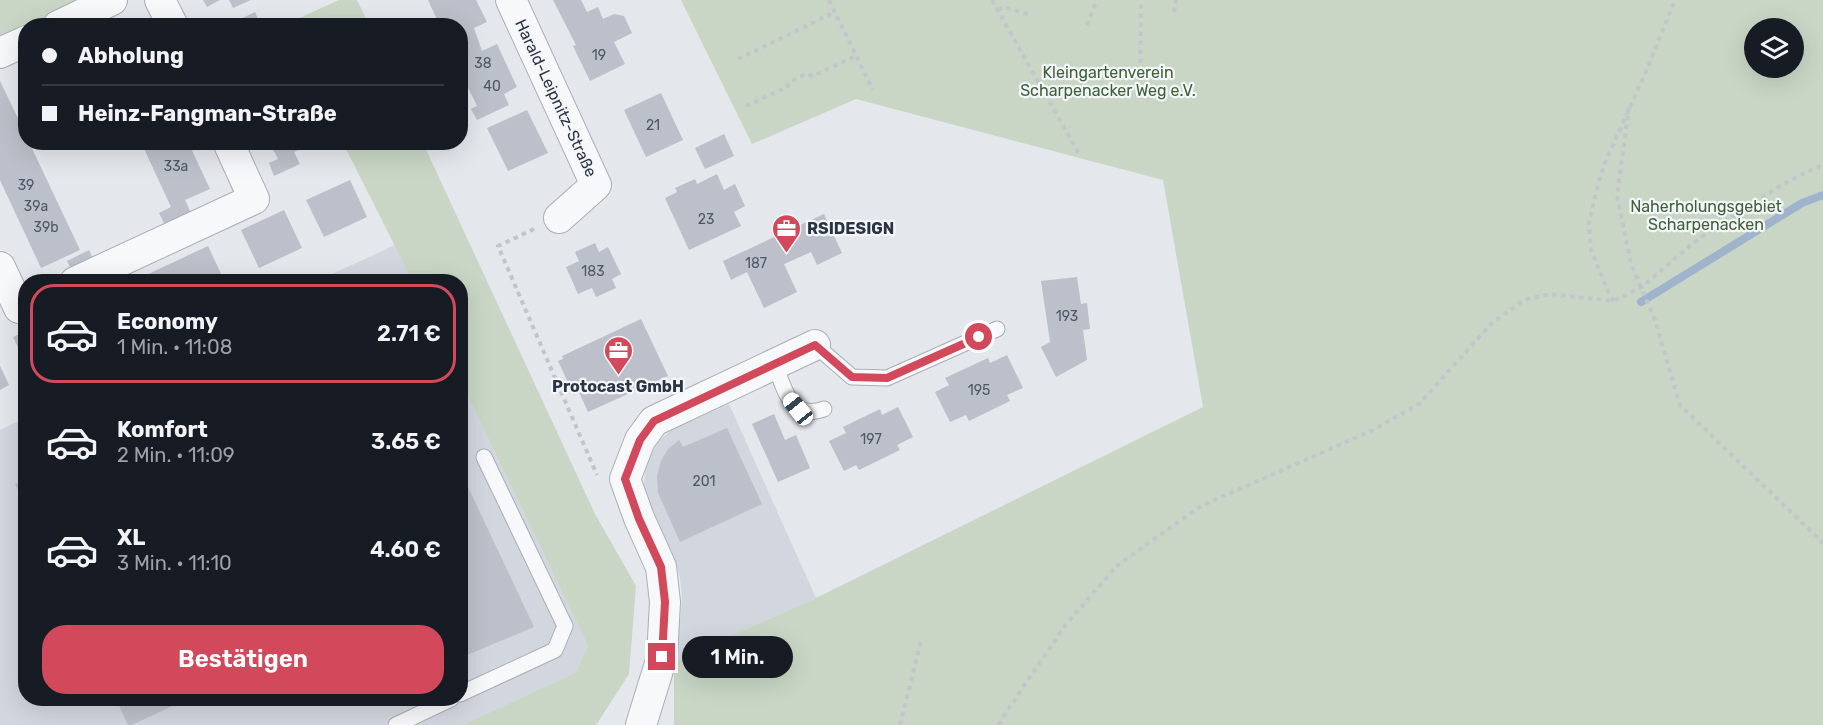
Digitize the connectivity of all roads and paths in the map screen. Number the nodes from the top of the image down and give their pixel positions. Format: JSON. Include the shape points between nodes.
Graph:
{"nodes":[{"id":1,"x":112,"y":0,"type":"edge"},
{"id":2,"x":160,"y":0,"type":"edge"},
{"id":3,"x":511,"y":0,"type":"edge"},
{"id":4,"x":829,"y":0,"type":"edge"},
{"id":5,"x":992,"y":0,"type":"edge"},
{"id":6,"x":1097,"y":0,"type":"edge"},
{"id":7,"x":1141,"y":0,"type":"edge"},
{"id":8,"x":1176,"y":0,"type":"edge"},
{"id":9,"x":1675,"y":0,"type":"edge"},
{"id":10,"x":998,"y":10,"type":"junction"},
{"id":11,"x":835,"y":12,"type":"junction"},
{"id":12,"x":1174,"y":12,"type":"dead end"},
{"id":13,"x":1030,"y":15,"type":"dead end"},
{"id":14,"x":75,"y":18,"type":"edge"},
{"id":15,"x":169,"y":18,"type":"edge"},
{"id":16,"x":1087,"y":24,"type":"dead end"},
{"id":17,"x":18,"y":45,"type":"edge"},
{"id":18,"x":0,"y":53,"type":"edge"},
{"id":19,"x":856,"y":56,"type":"junction"},
{"id":20,"x":738,"y":59,"type":"dead end"},
{"id":21,"x":873,"y":90,"type":"dead end"},
{"id":22,"x":1140,"y":99,"type":"dead end"},
{"id":23,"x":746,"y":106,"type":"dead end"},
{"id":24,"x":1629,"y":107,"type":"junction"},
{"id":25,"x":232,"y":150,"type":"edge"},
{"id":26,"x":1079,"y":154,"type":"dead end"},
{"id":27,"x":1823,"y":165,"type":"edge"},
{"id":28,"x":559,"y":218,"type":"joint"},
{"id":29,"x":0,"y":267,"type":"edge"},
{"id":30,"x":92,"y":274,"type":"edge"},
{"id":31,"x":1642,"y":287,"type":"junction"},
{"id":32,"x":1614,"y":301,"type":"junction"},
{"id":33,"x":18,"y":306,"type":"edge"},
{"id":34,"x":997,"y":329,"type":"dead end"},
{"id":35,"x":815,"y":345,"type":"joint"},
{"id":36,"x":775,"y":364,"type":"junction"},
{"id":37,"x":824,"y":409,"type":"dead end"},
{"id":38,"x":484,"y":457,"type":"dead end"},
{"id":39,"x":625,"y":479,"type":"junction"},
{"id":40,"x":1823,"y":543,"type":"edge"},
{"id":41,"x":921,"y":641,"type":"dead end"},
{"id":42,"x":784,"y":657,"type":"dead end"},
{"id":43,"x":657,"y":671,"type":"junction"},
{"id":44,"x":468,"y":690,"type":"edge"},
{"id":45,"x":436,"y":706,"type":"edge"},
{"id":46,"x":396,"y":725,"type":"edge"},
{"id":47,"x":641,"y":725,"type":"edge"},
{"id":48,"x":900,"y":725,"type":"edge"},
{"id":49,"x":999,"y":725,"type":"edge"}],
"edges":[{"from":1,"to":14,"type":"street"},
{"from":2,"to":15,"type":"street"},
{"from":3,"to":28,"type":"street","name":"Harald-Leipnitz-Straße","via":[[596,185]]},
{"from":4,"to":11,"type":"path"},
{"from":5,"to":10,"type":"path"},
{"from":6,"to":16,"type":"path"},
{"from":7,"to":22,"type":"path"},
{"from":8,"to":12,"type":"path"},
{"from":9,"to":24,"type":"path"},
{"from":10,"to":13,"type":"path","via":[[1003,7]]},
{"from":10,"to":26,"type":"path"},
{"from":11,"to":19,"type":"path"},
{"from":11,"to":20,"type":"path"},
{"from":17,"to":18,"type":"street"},
{"from":19,"to":21,"type":"path"},
{"from":19,"to":23,"type":"path","via":[[813,76],[806,74]]},
{"from":24,"to":31,"type":"path","via":[[1617,196],[1631,264]]},
{"from":24,"to":32,"type":"path","via":[[1601,176],[1588,223],[1590,250]]},
{"from":25,"to":30,"type":"street","via":[[254,199]]},
{"from":27,"to":31,"type":"path","via":[[1750,204],[1693,243]]},
{"from":28,"to":39,"type":"path","via":[[498,246],[598,477]]},
{"from":29,"to":33,"type":"street"},
{"from":31,"to":32,"type":"path"},
{"from":31,"to":40,"type":"path","via":[[1680,405]]},
{"from":32,"to":49,"type":"path","via":[[1550,294],[1524,300],[1492,323],[1419,404],[1373,430],[1201,506],[1118,565],[1066,624]]},
{"from":34,"to":35,"type":"lane","via":[[887,378],[852,377]]},
{"from":35,"to":36,"type":"street"},
{"from":36,"to":37,"type":"lane","via":[[786,394],[798,409],[812,413]]},
{"from":36,"to":39,"type":"street","via":[[654,421],[640,440]]},
{"from":38,"to":44,"type":"lane","via":[[565,626],[555,650]]},
{"from":39,"to":43,"type":"street","via":[[661,567],[665,602],[662,657]]},
{"from":41,"to":48,"type":"path"},
{"from":42,"to":43,"type":"path","via":[[712,657]]},
{"from":43,"to":47,"type":"street"},
{"from":45,"to":46,"type":"lane"}]}
